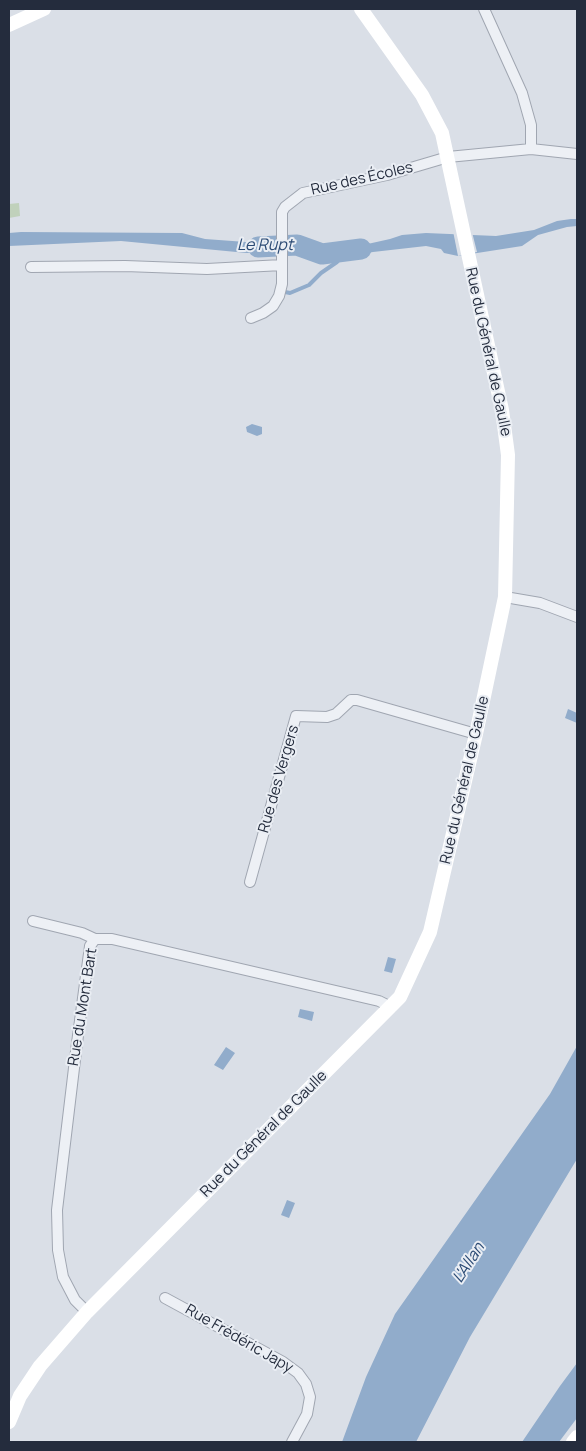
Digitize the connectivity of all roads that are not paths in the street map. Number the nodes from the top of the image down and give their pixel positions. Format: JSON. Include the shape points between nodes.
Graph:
{"nodes":[{"id":1,"x":44,"y":9,"type":"edge"},
{"id":2,"x":363,"y":9,"type":"edge"},
{"id":3,"x":484,"y":9,"type":"edge"},
{"id":4,"x":9,"y":24,"type":"edge"},
{"id":5,"x":531,"y":149,"type":"junction"},
{"id":6,"x":577,"y":154,"type":"edge"},
{"id":7,"x":448,"y":157,"type":"junction"},
{"id":8,"x":282,"y":260,"type":"junction"},
{"id":9,"x":31,"y":267,"type":"dead end"},
{"id":10,"x":251,"y":318,"type":"dead end"},
{"id":11,"x":505,"y":598,"type":"junction"},
{"id":12,"x":577,"y":617,"type":"edge"},
{"id":13,"x":476,"y":734,"type":"junction"},
{"id":14,"x":250,"y":882,"type":"dead end"},
{"id":15,"x":33,"y":921,"type":"dead end"},
{"id":16,"x":95,"y":939,"type":"junction"},
{"id":17,"x":391,"y":1007,"type":"junction"},
{"id":18,"x":165,"y":1298,"type":"dead end"},
{"id":19,"x":87,"y":1312,"type":"junction"},
{"id":20,"x":9,"y":1422,"type":"edge"},
{"id":21,"x":577,"y":1438,"type":"edge"},
{"id":22,"x":292,"y":1442,"type":"edge"},
{"id":23,"x":574,"y":1442,"type":"edge"}],
"edges":[{"from":1,"to":4,"type":"main road"},
{"from":2,"to":7,"type":"main road","name":"Rue du Général de Gaulle","via":[[422,95],[442,133]]},
{"from":3,"to":5,"type":"street","via":[[522,93],[531,125]]},
{"from":5,"to":6,"type":"street","name":"Rue des Écoles"},
{"from":5,"to":7,"type":"street","name":"Rue des Écoles"},
{"from":7,"to":8,"type":"street","name":"Rue des Écoles","via":[[387,175],[303,193],[282,212]]},
{"from":7,"to":11,"type":"main road","name":"Rue du Général de Gaulle","via":[[502,410],[508,455]]},
{"from":8,"to":9,"type":"street","via":[[207,268]]},
{"from":8,"to":10,"type":"street","name":"Rue des Écoles","via":[[279,296],[273,306]]},
{"from":11,"to":12,"type":"street","via":[[540,603]]},
{"from":11,"to":13,"type":"main road","name":"Rue du Général de Gaulle"},
{"from":13,"to":14,"type":"street","name":"Rue des Vergers","via":[[357,700],[351,700],[336,714],[327,717],[296,716]]},
{"from":13,"to":17,"type":"main road","name":"Rue du Général de Gaulle","via":[[430,932],[400,998]]},
{"from":15,"to":16,"type":"street"},
{"from":16,"to":17,"type":"street","name":"Rue du Mont Bart","via":[[121,941],[379,1001]]},
{"from":16,"to":19,"type":"street","name":"Rue du Mont Bart","via":[[90,946],[57,1210],[58,1250],[63,1277],[75,1300]]},
{"from":17,"to":19,"type":"main road","name":"Rue du Général de Gaulle"},
{"from":18,"to":22,"type":"street","name":"Rue Frédéric Japy","via":[[298,1373],[310,1398],[307,1414]]},
{"from":19,"to":20,"type":"main road","name":"Rue du Général de Gaulle","via":[[40,1366],[20,1396]]},
{"from":21,"to":23,"type":"main road"}]}
